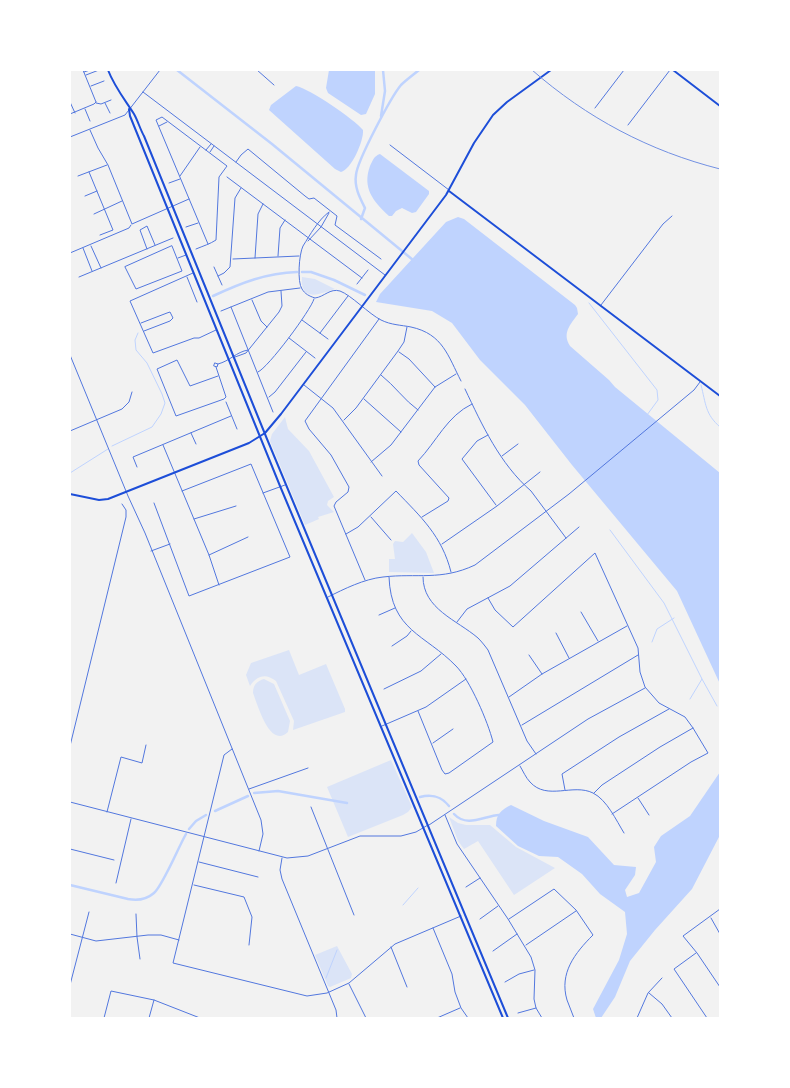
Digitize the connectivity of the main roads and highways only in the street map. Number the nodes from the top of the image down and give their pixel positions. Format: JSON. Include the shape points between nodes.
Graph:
{"nodes":[{"id":1,"x":108,"y":70,"type":"edge"},
{"id":2,"x":551,"y":70,"type":"edge"},
{"id":3,"x":671,"y":70,"type":"edge"},
{"id":4,"x":720,"y":106,"type":"edge"},
{"id":5,"x":129,"y":109,"type":"junction"},
{"id":6,"x":449,"y":191,"type":"junction"},
{"id":7,"x":720,"y":396,"type":"edge"},
{"id":8,"x":264,"y":433,"type":"junction"},
{"id":9,"x":261,"y":437,"type":"junction"},
{"id":10,"x":70,"y":494,"type":"edge"},
{"id":11,"x":503,"y":1018,"type":"edge"},
{"id":12,"x":508,"y":1018,"type":"edge"}],
"edges":[{"from":1,"to":5,"type":"main road"},
{"from":2,"to":6,"type":"main road","via":[[493,115]]},
{"from":3,"to":4,"type":"main road"},
{"from":5,"to":8,"type":"main road","via":[[144,136]]},
{"from":5,"to":9,"type":"main road"},
{"from":6,"to":7,"type":"main road"},
{"from":6,"to":8,"type":"main road"},
{"from":8,"to":9,"type":"main road"},
{"from":8,"to":12,"type":"main road"},
{"from":9,"to":10,"type":"main road","via":[[108,499]]},
{"from":9,"to":11,"type":"main road"}]}
